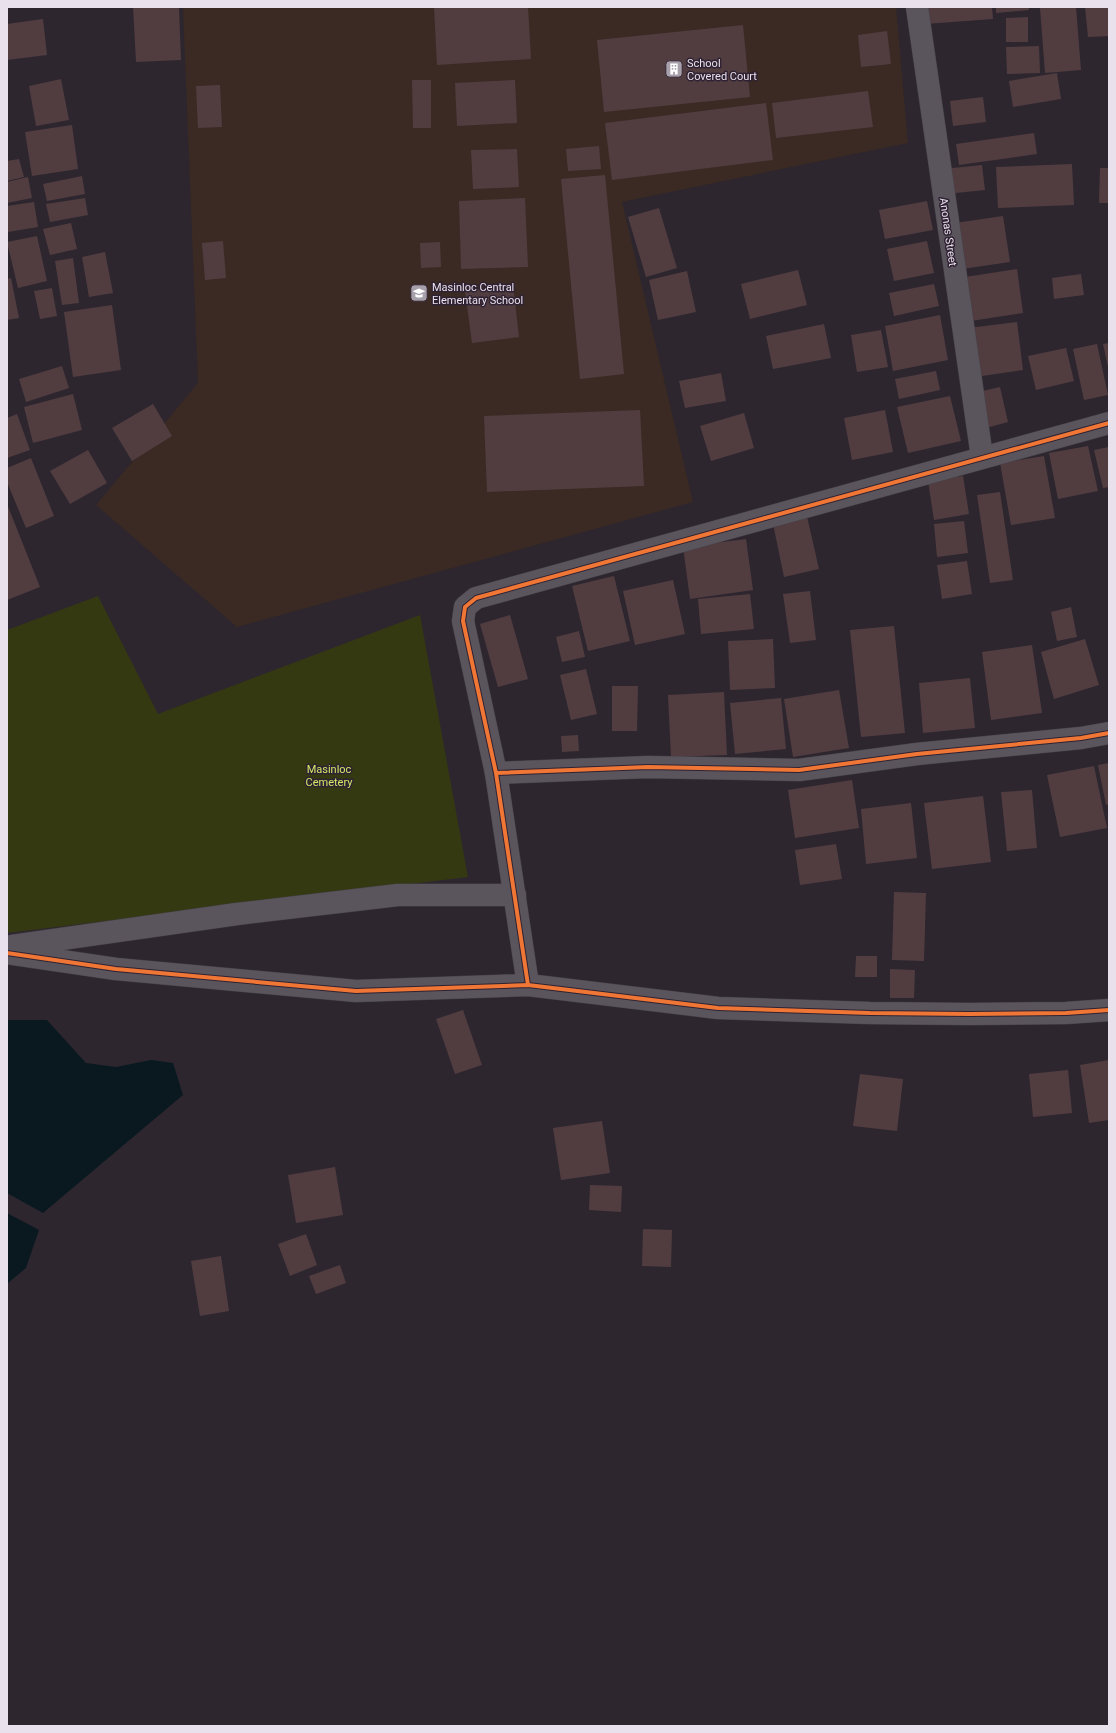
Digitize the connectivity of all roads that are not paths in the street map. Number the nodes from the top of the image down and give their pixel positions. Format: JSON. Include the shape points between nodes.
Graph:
{"nodes":[{"id":1,"x":917,"y":7,"type":"edge"},
{"id":2,"x":1109,"y":423,"type":"edge"},
{"id":3,"x":982,"y":457,"type":"junction"},
{"id":4,"x":1109,"y":733,"type":"edge"},
{"id":5,"x":496,"y":773,"type":"junction"},
{"id":6,"x":514,"y":895,"type":"junction"},
{"id":7,"x":7,"y":947,"type":"edge"},
{"id":8,"x":7,"y":953,"type":"edge"},
{"id":9,"x":528,"y":985,"type":"junction"},
{"id":10,"x":1109,"y":1010,"type":"edge"}],
"edges":[{"from":1,"to":3,"type":"street","name":"Anonas Street"},
{"from":2,"to":3,"type":"street"},
{"from":3,"to":5,"type":"street","via":[[476,598],[465,607],[463,621]]},
{"from":4,"to":5,"type":"street","via":[[799,770],[648,767]]},
{"from":5,"to":6,"type":"street"},
{"from":6,"to":7,"type":"street","via":[[398,896],[237,914]]},
{"from":6,"to":9,"type":"street"},
{"from":8,"to":9,"type":"street","via":[[116,969],[356,991]]},
{"from":9,"to":10,"type":"street","via":[[718,1008],[970,1014]]}]}
